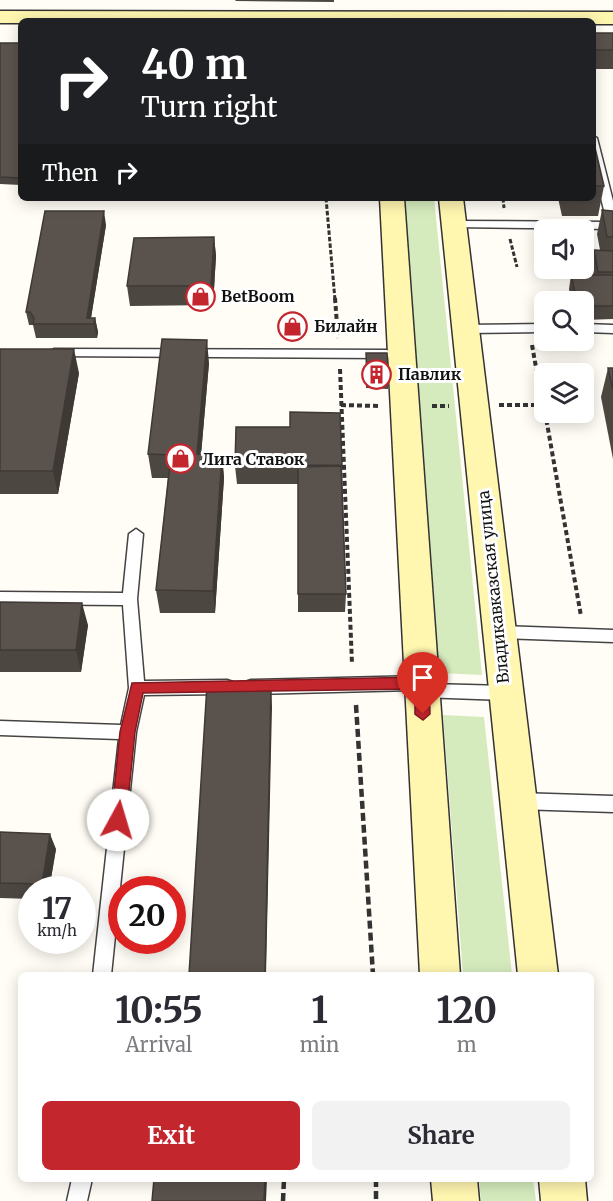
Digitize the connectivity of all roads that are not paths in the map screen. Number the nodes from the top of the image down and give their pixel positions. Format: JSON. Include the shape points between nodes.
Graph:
{"nodes":[{"id":1,"x":363,"y":13,"type":"edge"},
{"id":2,"x":448,"y":13,"type":"edge"},
{"id":3,"x":0,"y":17,"type":"edge"},
{"id":4,"x":613,"y":18,"type":"edge"},
{"id":5,"x":596,"y":155,"type":"edge"},
{"id":6,"x":392,"y":201,"type":"edge"},
{"id":7,"x":452,"y":211,"type":"edge"},
{"id":8,"x":613,"y":225,"type":"edge"},
{"id":9,"x":534,"y":328,"type":"edge"},
{"id":10,"x":594,"y":328,"type":"edge"},
{"id":11,"x":465,"y":329,"type":"junction"},
{"id":12,"x":613,"y":329,"type":"edge"},
{"id":13,"x":46,"y":353,"type":"edge"},
{"id":14,"x":402,"y":354,"type":"junction"},
{"id":15,"x":136,"y":534,"type":"dead end"},
{"id":16,"x":0,"y":598,"type":"edge"},
{"id":17,"x":130,"y":599,"type":"junction"},
{"id":18,"x":499,"y":632,"type":"junction"},
{"id":19,"x":613,"y":636,"type":"edge"},
{"id":20,"x":421,"y":687,"type":"junction"},
{"id":21,"x":137,"y":688,"type":"junction"},
{"id":22,"x":505,"y":693,"type":"junction"},
{"id":23,"x":0,"y":728,"type":"edge"},
{"id":24,"x":128,"y":732,"type":"junction"},
{"id":25,"x":518,"y":801,"type":"junction"},
{"id":26,"x":613,"y":804,"type":"edge"},
{"id":27,"x":102,"y":972,"type":"edge"},
{"id":28,"x":440,"y":972,"type":"edge"},
{"id":29,"x":538,"y":972,"type":"edge"},
{"id":30,"x":81,"y":1182,"type":"edge"},
{"id":31,"x":454,"y":1182,"type":"edge"},
{"id":32,"x":562,"y":1182,"type":"edge"},
{"id":33,"x":77,"y":1201,"type":"edge"},
{"id":34,"x":456,"y":1201,"type":"edge"},
{"id":35,"x":564,"y":1201,"type":"edge"}],
"edges":[{"from":1,"to":2,"type":"main road"},
{"from":1,"to":3,"type":"main road"},
{"from":2,"to":4,"type":"main road"},
{"from":5,"to":8,"type":"lane"},
{"from":6,"to":14,"type":"main road"},
{"from":7,"to":8,"type":"lane","via":[[506,224]]},
{"from":7,"to":11,"type":"main road","name":"Владикавказская улица"},
{"from":9,"to":11,"type":"lane"},
{"from":10,"to":12,"type":"lane"},
{"from":11,"to":18,"type":"main road","name":"Владикавказская улица"},
{"from":13,"to":14,"type":"lane"},
{"from":14,"to":20,"type":"main road"},
{"from":15,"to":17,"type":"lane"},
{"from":16,"to":17,"type":"lane"},
{"from":17,"to":21,"type":"lane"},
{"from":18,"to":19,"type":"lane"},
{"from":18,"to":22,"type":"main road","name":"Владикавказская улица"},
{"from":20,"to":21,"type":"lane"},
{"from":20,"to":22,"type":"lane"},
{"from":20,"to":28,"type":"main road"},
{"from":21,"to":24,"type":"lane"},
{"from":22,"to":25,"type":"main road","name":"Владикавказская улица"},
{"from":23,"to":24,"type":"lane"},
{"from":24,"to":27,"type":"lane"},
{"from":25,"to":26,"type":"lane"},
{"from":25,"to":29,"type":"main road","name":"Владикавказская улица"},
{"from":30,"to":33,"type":"lane"},
{"from":31,"to":34,"type":"main road"},
{"from":32,"to":35,"type":"main road"}]}
